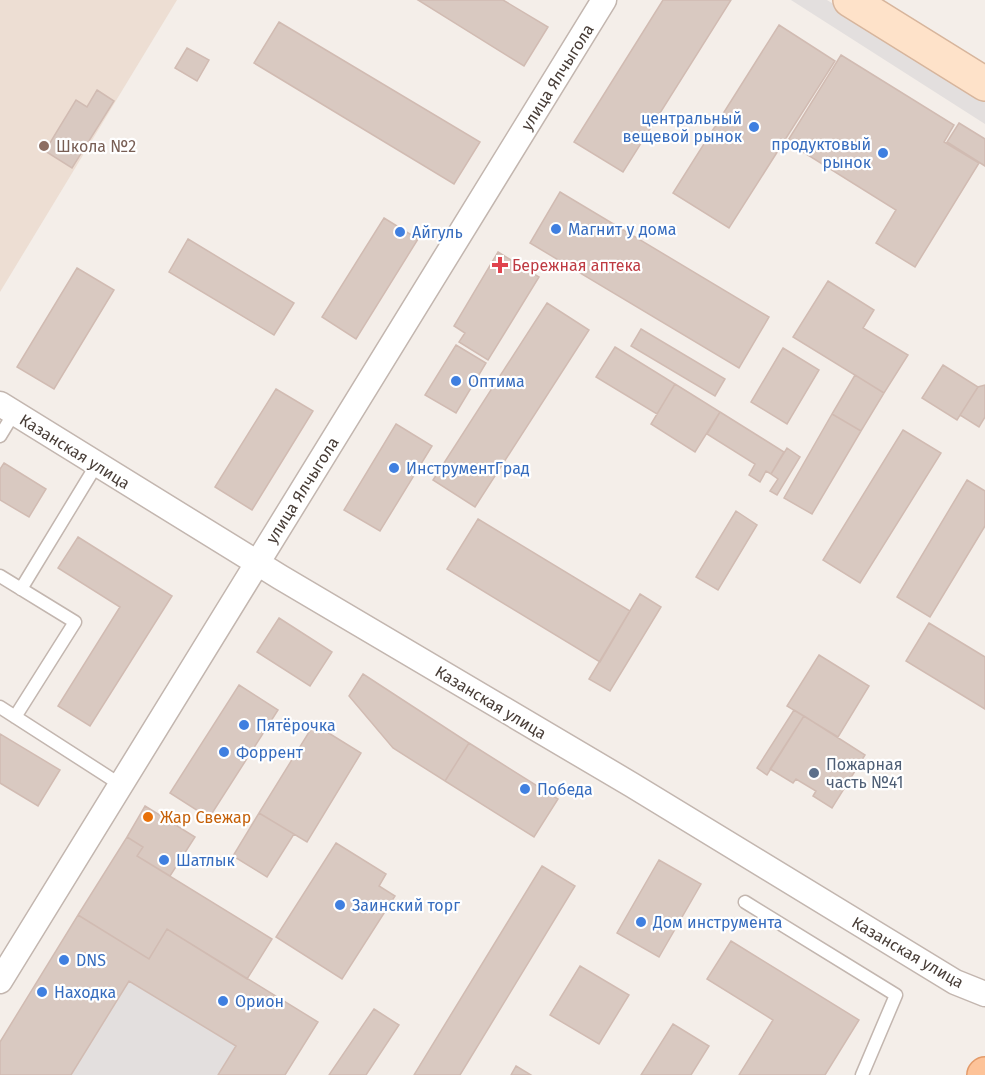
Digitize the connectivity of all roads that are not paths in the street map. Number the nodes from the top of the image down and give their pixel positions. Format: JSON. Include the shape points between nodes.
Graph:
{"nodes":[{"id":1,"x":604,"y":0,"type":"edge"},
{"id":2,"x":850,"y":0,"type":"edge"},
{"id":3,"x":985,"y":84,"type":"edge"},
{"id":4,"x":7,"y":409,"type":"edge"},
{"id":5,"x":0,"y":436,"type":"edge"},
{"id":6,"x":97,"y":464,"type":"junction"},
{"id":7,"x":257,"y":563,"type":"junction"},
{"id":8,"x":0,"y":576,"type":"edge"},
{"id":9,"x":21,"y":589,"type":"junction"},
{"id":10,"x":0,"y":707,"type":"edge"},
{"id":11,"x":15,"y":717,"type":"junction"},
{"id":12,"x":121,"y":784,"type":"junction"},
{"id":13,"x":745,"y":902,"type":"dead end"},
{"id":14,"x":0,"y":981,"type":"edge"},
{"id":15,"x":985,"y":994,"type":"edge"},
{"id":16,"x":862,"y":1075,"type":"edge"}],
"edges":[{"from":1,"to":7,"type":"street","name":"улица Ялчыгола"},
{"from":2,"to":3,"type":"main road"},
{"from":4,"to":5,"type":"lane"},
{"from":4,"to":6,"type":"street","name":"Казанская улица"},
{"from":6,"to":7,"type":"street","name":"Казанская улица"},
{"from":6,"to":9,"type":"lane"},
{"from":7,"to":12,"type":"street","name":"улица Ялчыгола"},
{"from":7,"to":15,"type":"street","name":"Казанская улица","via":[[955,982]]},
{"from":8,"to":9,"type":"lane"},
{"from":9,"to":11,"type":"lane","via":[[75,622]]},
{"from":10,"to":11,"type":"lane"},
{"from":11,"to":12,"type":"lane"},
{"from":12,"to":14,"type":"street","name":"улица Ялчыгола"},
{"from":13,"to":16,"type":"lane","via":[[896,995]]}]}
